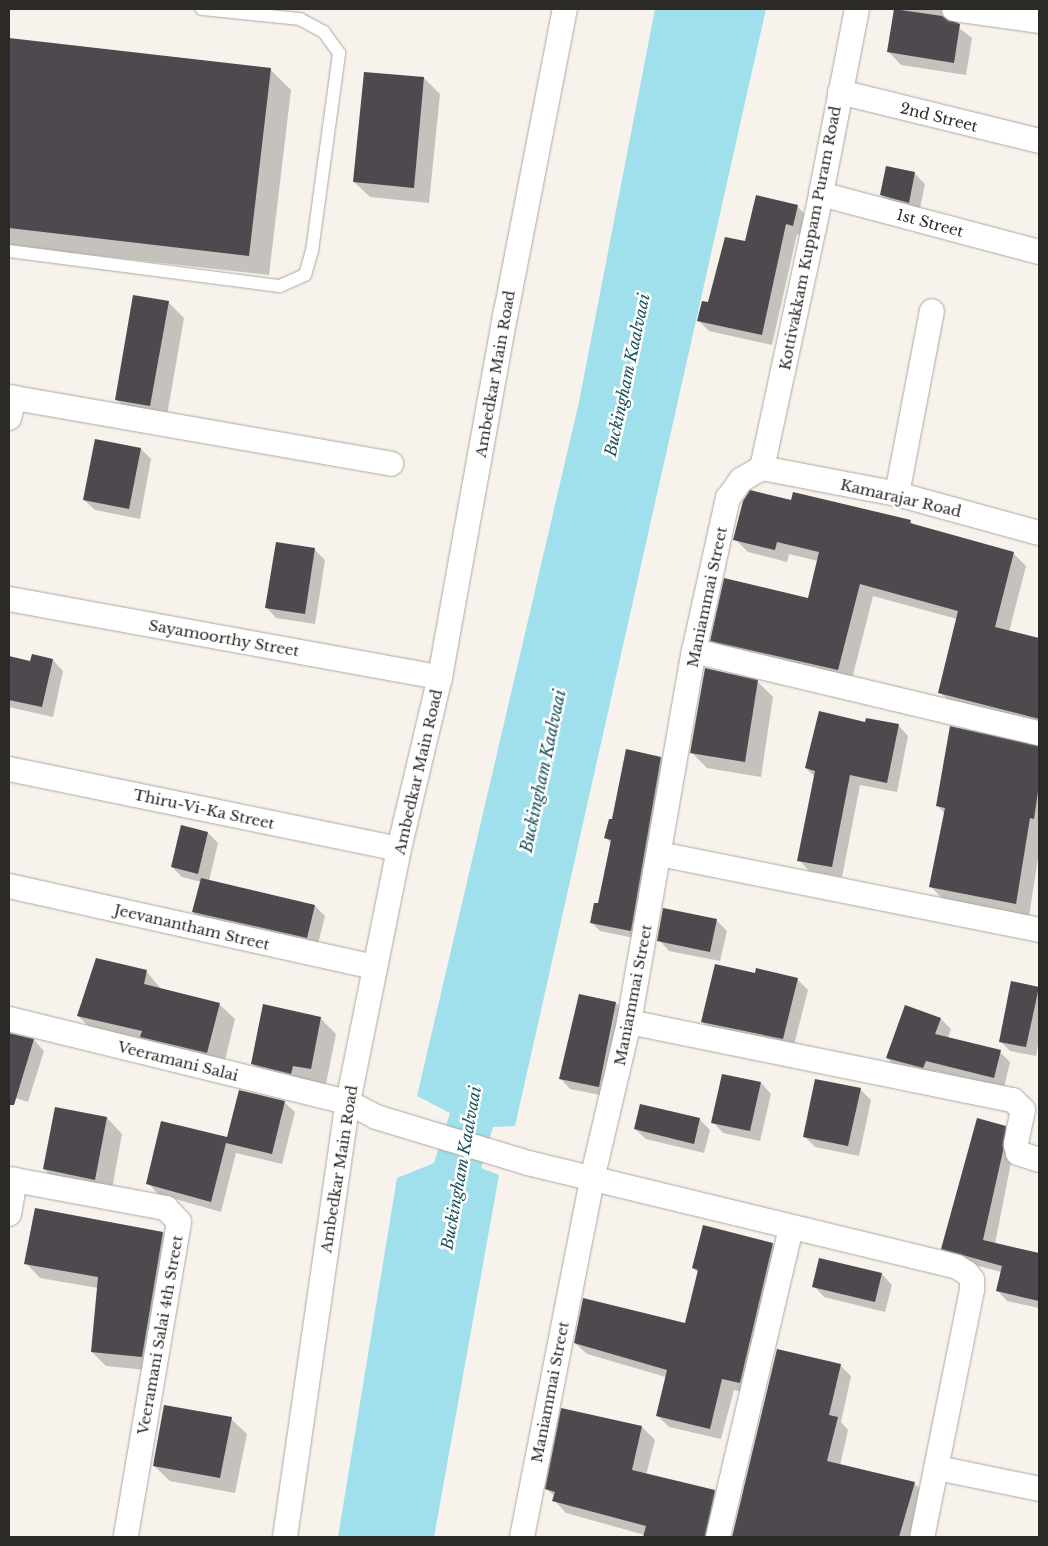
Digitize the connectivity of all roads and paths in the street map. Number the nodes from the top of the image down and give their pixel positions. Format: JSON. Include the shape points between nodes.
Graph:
{"nodes":[{"id":1,"x":202,"y":9,"type":"edge"},
{"id":2,"x":565,"y":9,"type":"edge"},
{"id":3,"x":857,"y":9,"type":"edge"},
{"id":4,"x":954,"y":9,"type":"edge"},
{"id":5,"x":1039,"y":21,"type":"edge"},
{"id":6,"x":840,"y":92,"type":"junction"},
{"id":7,"x":1039,"y":141,"type":"edge"},
{"id":8,"x":822,"y":194,"type":"junction"},
{"id":9,"x":9,"y":251,"type":"edge"},
{"id":10,"x":1039,"y":252,"type":"edge"},
{"id":11,"x":932,"y":311,"type":"dead end"},
{"id":12,"x":10,"y":404,"type":"edge"},
{"id":13,"x":391,"y":464,"type":"dead end"},
{"id":14,"x":762,"y":468,"type":"junction"},
{"id":15,"x":897,"y":494,"type":"junction"},
{"id":16,"x":1039,"y":533,"type":"edge"},
{"id":17,"x":9,"y":599,"type":"edge"},
{"id":18,"x":694,"y":652,"type":"junction"},
{"id":19,"x":440,"y":677,"type":"junction"},
{"id":20,"x":1039,"y":733,"type":"edge"},
{"id":21,"x":9,"y":769,"type":"edge"},
{"id":22,"x":399,"y":849,"type":"junction"},
{"id":23,"x":660,"y":854,"type":"junction"},
{"id":24,"x":9,"y":886,"type":"edge"},
{"id":25,"x":1039,"y":930,"type":"edge"},
{"id":26,"x":375,"y":967,"type":"junction"},
{"id":27,"x":9,"y":1020,"type":"edge"},
{"id":28,"x":629,"y":1022,"type":"junction"},
{"id":29,"x":348,"y":1102,"type":"junction"},
{"id":30,"x":1039,"y":1160,"type":"edge"},
{"id":31,"x":12,"y":1179,"type":"edge"},
{"id":32,"x":592,"y":1179,"type":"junction"},
{"id":33,"x":9,"y":1214,"type":"edge"},
{"id":34,"x":791,"y":1228,"type":"junction"},
{"id":35,"x":937,"y":1468,"type":"junction"},
{"id":36,"x":1039,"y":1489,"type":"edge"},
{"id":37,"x":126,"y":1537,"type":"edge"},
{"id":38,"x":285,"y":1537,"type":"edge"},
{"id":39,"x":522,"y":1537,"type":"edge"},
{"id":40,"x":718,"y":1537,"type":"edge"},
{"id":41,"x":922,"y":1537,"type":"edge"}],
"edges":[{"from":1,"to":9,"type":"lane","via":[[300,19],[324,32],[339,53],[312,251],[305,275],[280,286]]},
{"from":2,"to":19,"type":"street","name":"Ambedkar Main Road"},
{"from":3,"to":6,"type":"street","name":"Kottivakkam Kuppam Puram Road"},
{"from":4,"to":5,"type":"street"},
{"from":6,"to":7,"type":"street","name":"2nd Street"},
{"from":6,"to":8,"type":"street","name":"Kottivakkam Kuppam Puram Road"},
{"from":8,"to":10,"type":"street","name":"1st Street"},
{"from":8,"to":14,"type":"street","name":"Kottivakkam Kuppam Puram Road"},
{"from":11,"to":15,"type":"street"},
{"from":12,"to":13,"type":"street"},
{"from":14,"to":15,"type":"street","name":"Kamarajar Road"},
{"from":14,"to":18,"type":"street","name":"Maniammai Street","via":[[741,480],[728,498]]},
{"from":15,"to":16,"type":"street","name":"Kamarajar Road"},
{"from":17,"to":19,"type":"street","name":"Sayamoorthy Street"},
{"from":18,"to":20,"type":"street"},
{"from":18,"to":23,"type":"street","name":"Maniammai Street"},
{"from":19,"to":22,"type":"street","name":"Ambedkar Main Road"},
{"from":21,"to":22,"type":"street","name":"Thiru-Vi-Ka Street"},
{"from":22,"to":26,"type":"street","name":"Ambedkar Main Road"},
{"from":23,"to":25,"type":"street"},
{"from":23,"to":28,"type":"street","name":"Maniammai Street"},
{"from":24,"to":26,"type":"street","name":"Jeevanantham Street"},
{"from":26,"to":29,"type":"street","name":"Ambedkar Main Road"},
{"from":27,"to":29,"type":"street","name":"Veeramani Salai"},
{"from":28,"to":30,"type":"street","via":[[1013,1100],[1023,1110],[1016,1144],[1018,1153]]},
{"from":28,"to":32,"type":"street","name":"Maniammai Street"},
{"from":29,"to":32,"type":"street","name":"Veeramani Salai","via":[[376,1117],[520,1161]]},
{"from":29,"to":38,"type":"street","name":"Ambedkar Main Road"},
{"from":31,"to":33,"type":"street"},
{"from":31,"to":37,"type":"street","name":"Veeramani Salai 4th Street","via":[[166,1208],[179,1222]]},
{"from":32,"to":34,"type":"street","name":"Veeramani Salai"},
{"from":32,"to":39,"type":"street","name":"Maniammai Street"},
{"from":34,"to":35,"type":"street","name":"Veeramani Salai","via":[[957,1267],[972,1280]]},
{"from":34,"to":40,"type":"street"},
{"from":35,"to":36,"type":"street"},
{"from":35,"to":41,"type":"street"}]}
